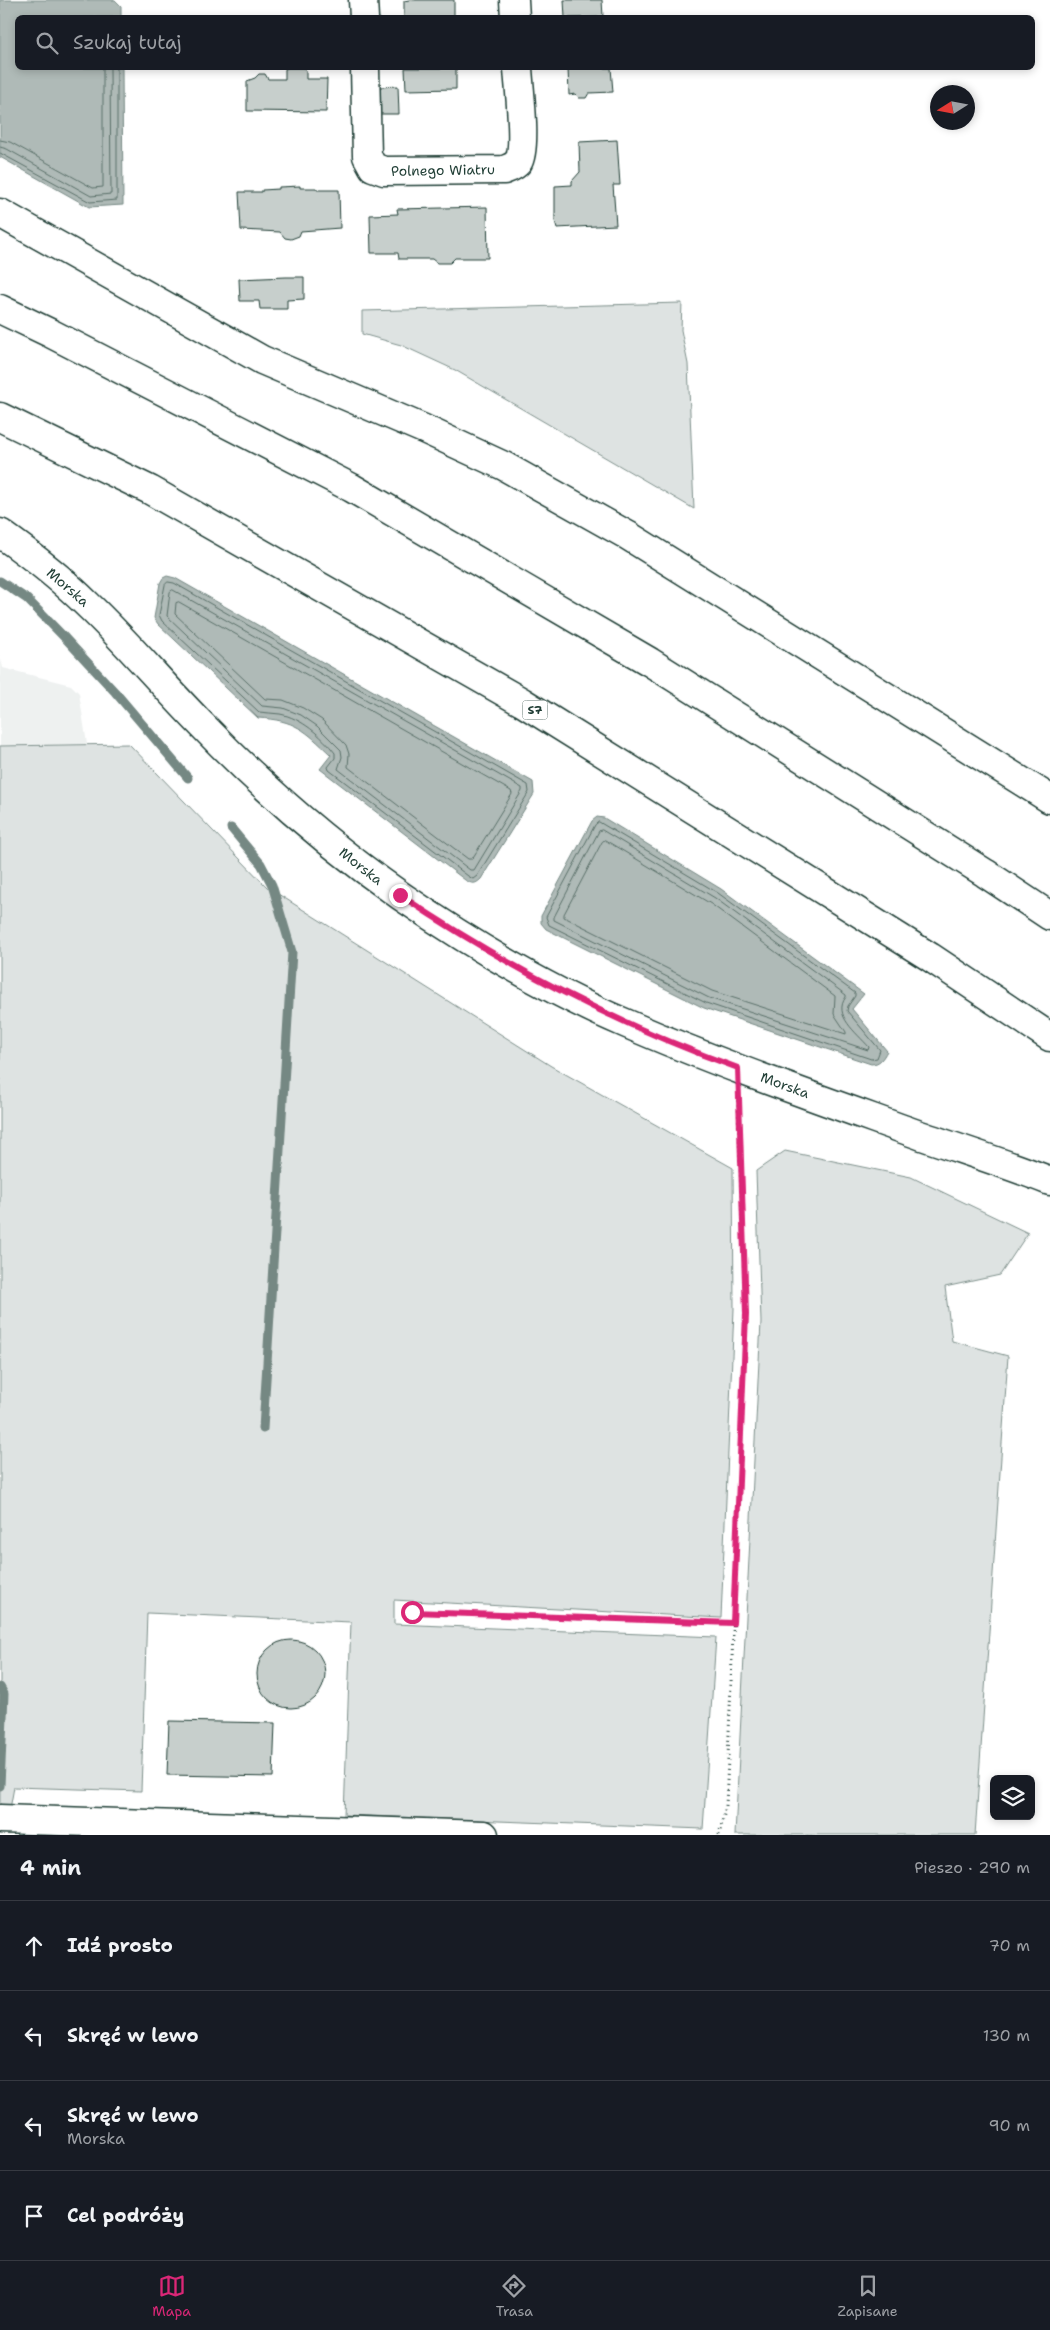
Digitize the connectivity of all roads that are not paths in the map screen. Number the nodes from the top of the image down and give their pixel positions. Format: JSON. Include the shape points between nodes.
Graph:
{"nodes":[{"id":1,"x":363,"y":0,"type":"edge"},
{"id":2,"x":514,"y":0,"type":"edge"},
{"id":3,"x":364,"y":15,"type":"edge"},
{"id":4,"x":515,"y":15,"type":"edge"},
{"id":5,"x":365,"y":70,"type":"edge"},
{"id":6,"x":518,"y":70,"type":"edge"},
{"id":7,"x":0,"y":213,"type":"edge"},
{"id":8,"x":0,"y":310,"type":"edge"},
{"id":9,"x":0,"y":417,"type":"edge"},
{"id":10,"x":0,"y":533,"type":"edge"},
{"id":11,"x":1050,"y":799,"type":"edge"},
{"id":12,"x":1050,"y":916,"type":"edge"},
{"id":13,"x":1050,"y":1037,"type":"edge"},
{"id":14,"x":1050,"y":1181,"type":"edge"},
{"id":15,"x":0,"y":1820,"type":"edge"},
{"id":16,"x":484,"y":1835,"type":"edge"}],
"edges":[{"from":1,"to":3,"type":"main road"},
{"from":2,"to":4,"type":"main road"},
{"from":5,"to":6,"type":"main road","name":"Polnego Wiatru","via":[[367,156],[373,167],[384,171],[504,170],[513,167],[522,143]]},
{"from":7,"to":11,"type":"main road","via":[[262,360],[424,429],[558,495]]},
{"from":8,"to":12,"type":"main road","via":[[352,488],[650,662]]},
{"from":9,"to":13,"type":"main road","number":"S7","via":[[150,490],[522,702],[922,952]]},
{"from":10,"to":14,"type":"main road","name":"Morska","via":[[89,605],[206,729],[290,809],[400,895],[445,925],[538,980],[622,1022],[738,1068]]},
{"from":15,"to":16,"type":"main road"}]}
